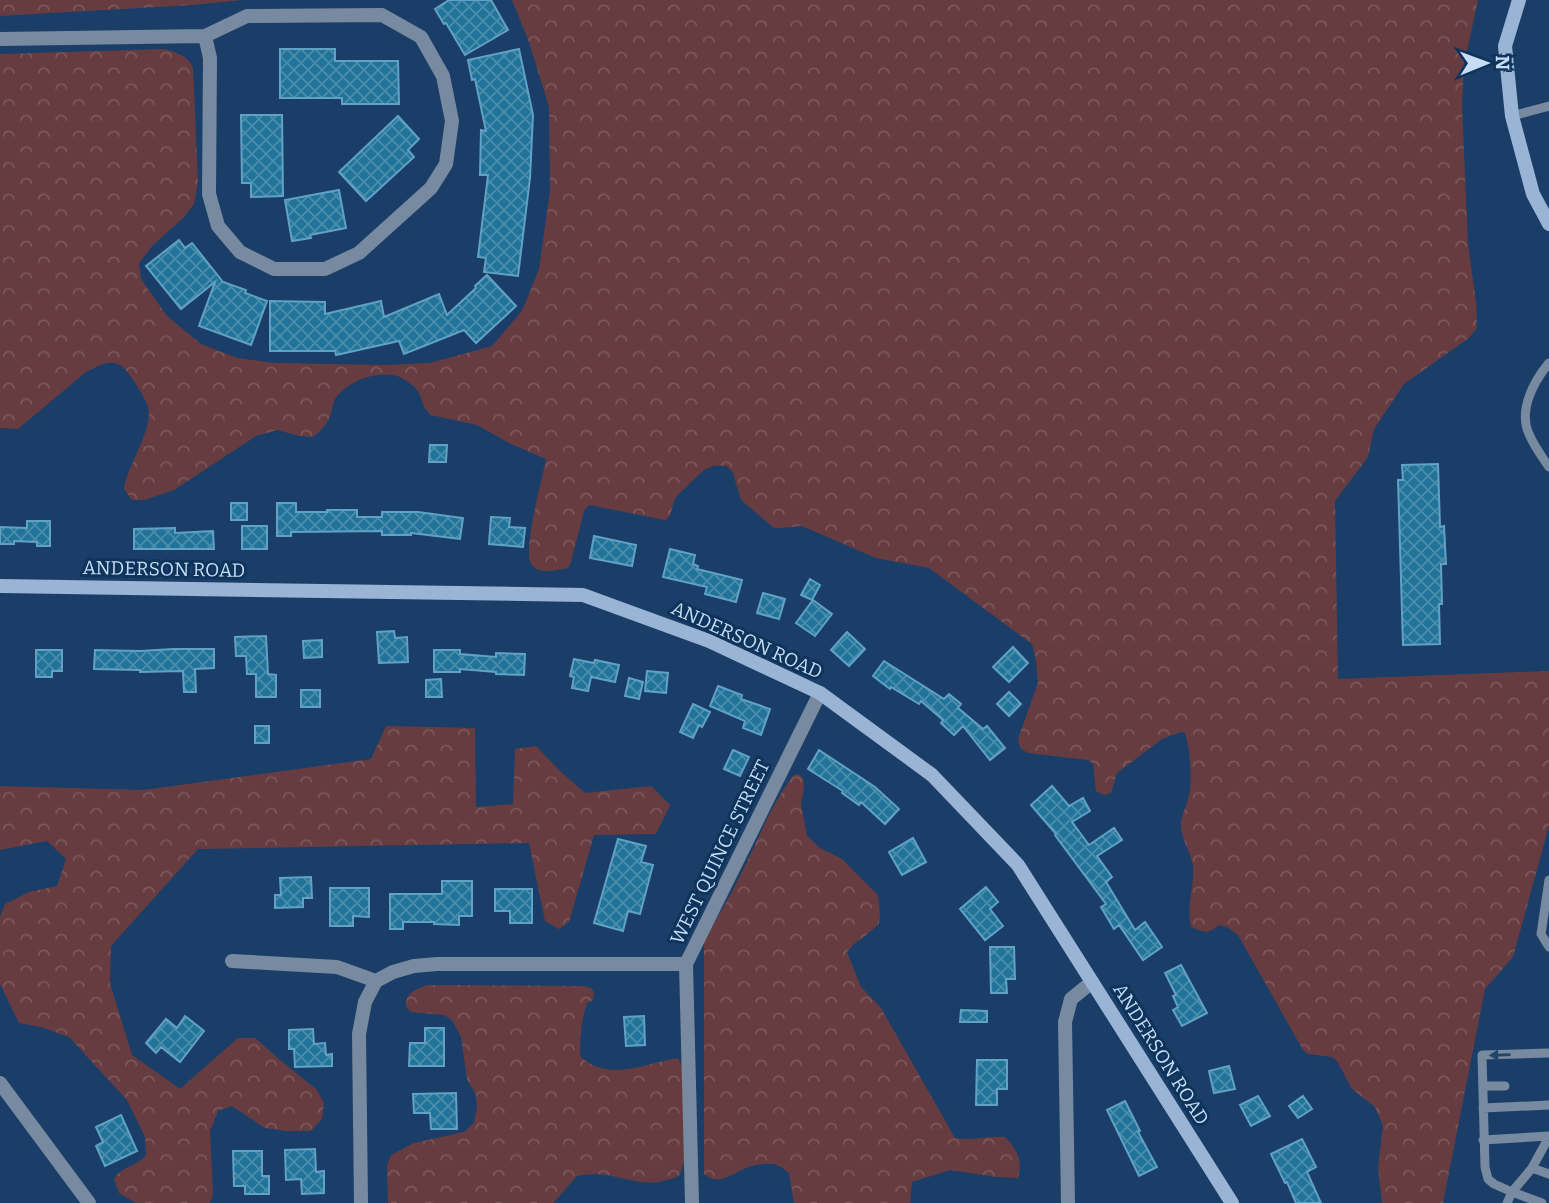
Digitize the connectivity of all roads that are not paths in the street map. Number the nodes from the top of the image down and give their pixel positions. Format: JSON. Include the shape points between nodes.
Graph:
{"nodes":[{"id":1,"x":1519,"y":0,"type":"edge"},
{"id":2,"x":205,"y":36,"type":"junction"},
{"id":3,"x":0,"y":39,"type":"edge"},
{"id":4,"x":1549,"y":106,"type":"edge"},
{"id":5,"x":1512,"y":116,"type":"junction"},
{"id":6,"x":1549,"y":224,"type":"edge"},
{"id":7,"x":1549,"y":363,"type":"edge"},
{"id":8,"x":1549,"y":467,"type":"edge"},
{"id":9,"x":0,"y":586,"type":"edge"},
{"id":10,"x":820,"y":693,"type":"junction"},
{"id":11,"x":1549,"y":880,"type":"edge"},
{"id":12,"x":1549,"y":947,"type":"edge"},
{"id":13,"x":232,"y":961,"type":"dead end"},
{"id":14,"x":686,"y":964,"type":"junction"},
{"id":15,"x":376,"y":981,"type":"junction"},
{"id":16,"x":1092,"y":982,"type":"junction"},
{"id":17,"x":1549,"y":1053,"type":"edge"},
{"id":18,"x":0,"y":1083,"type":"edge"},
{"id":19,"x":1483,"y":1086,"type":"junction"},
{"id":20,"x":1505,"y":1086,"type":"dead end"},
{"id":21,"x":1549,"y":1105,"type":"edge"},
{"id":22,"x":1483,"y":1108,"type":"junction"},
{"id":23,"x":1549,"y":1136,"type":"edge"},
{"id":24,"x":1483,"y":1140,"type":"junction"},
{"id":25,"x":1532,"y":1168,"type":"junction"},
{"id":26,"x":1549,"y":1174,"type":"edge"},
{"id":27,"x":1512,"y":1192,"type":"junction"},
{"id":28,"x":89,"y":1203,"type":"edge"},
{"id":29,"x":361,"y":1203,"type":"edge"},
{"id":30,"x":692,"y":1203,"type":"edge"},
{"id":31,"x":1068,"y":1203,"type":"edge"},
{"id":32,"x":1232,"y":1203,"type":"edge"},
{"id":33,"x":1507,"y":1203,"type":"edge"},
{"id":34,"x":1542,"y":1203,"type":"edge"}],
"edges":[{"from":1,"to":5,"type":"street","via":[[1505,46]]},
{"from":2,"to":2,"type":"street","via":[[247,16],[382,15],[422,37],[443,76],[452,121],[446,164],[431,188],[359,253],[325,269],[274,269],[240,252],[218,226],[209,194],[210,58]]},
{"from":2,"to":3,"type":"street"},
{"from":4,"to":5,"type":"lane"},
{"from":5,"to":6,"type":"street","via":[[1532,194]]},
{"from":7,"to":8,"type":"lane","via":[[1535,384],[1526,411],[1528,433]]},
{"from":9,"to":10,"type":"street","name":"ANDERSON ROAD","via":[[583,595],[709,641]]},
{"from":10,"to":14,"type":"street","name":"WEST QUINCE STREET"},
{"from":10,"to":16,"type":"street","name":"ANDERSON ROAD","via":[[932,775],[1018,865]]},
{"from":11,"to":12,"type":"lane","via":[[1541,934]]},
{"from":13,"to":15,"type":"street","via":[[337,967]]},
{"from":14,"to":15,"type":"street","via":[[437,964],[414,966]]},
{"from":14,"to":30,"type":"street","name":"WEST QUINCE STREET"},
{"from":15,"to":29,"type":"street","via":[[365,1002],[359,1034]]},
{"from":16,"to":31,"type":"street","via":[[1072,999],[1065,1022]]},
{"from":16,"to":32,"type":"street","name":"ANDERSON ROAD"},
{"from":17,"to":19,"type":"lane","one_way":true,"via":[[1482,1055]]},
{"from":18,"to":28,"type":"street"},
{"from":19,"to":20,"type":"lane"},
{"from":19,"to":22,"type":"lane"},
{"from":21,"to":22,"type":"lane"},
{"from":22,"to":24,"type":"lane"},
{"from":23,"to":24,"type":"lane"},
{"from":23,"to":25,"type":"lane"},
{"from":24,"to":27,"type":"lane","via":[[1488,1179]]},
{"from":25,"to":26,"type":"lane"},
{"from":25,"to":27,"type":"lane"},
{"from":27,"to":33,"type":"lane"},
{"from":27,"to":34,"type":"lane"}]}
